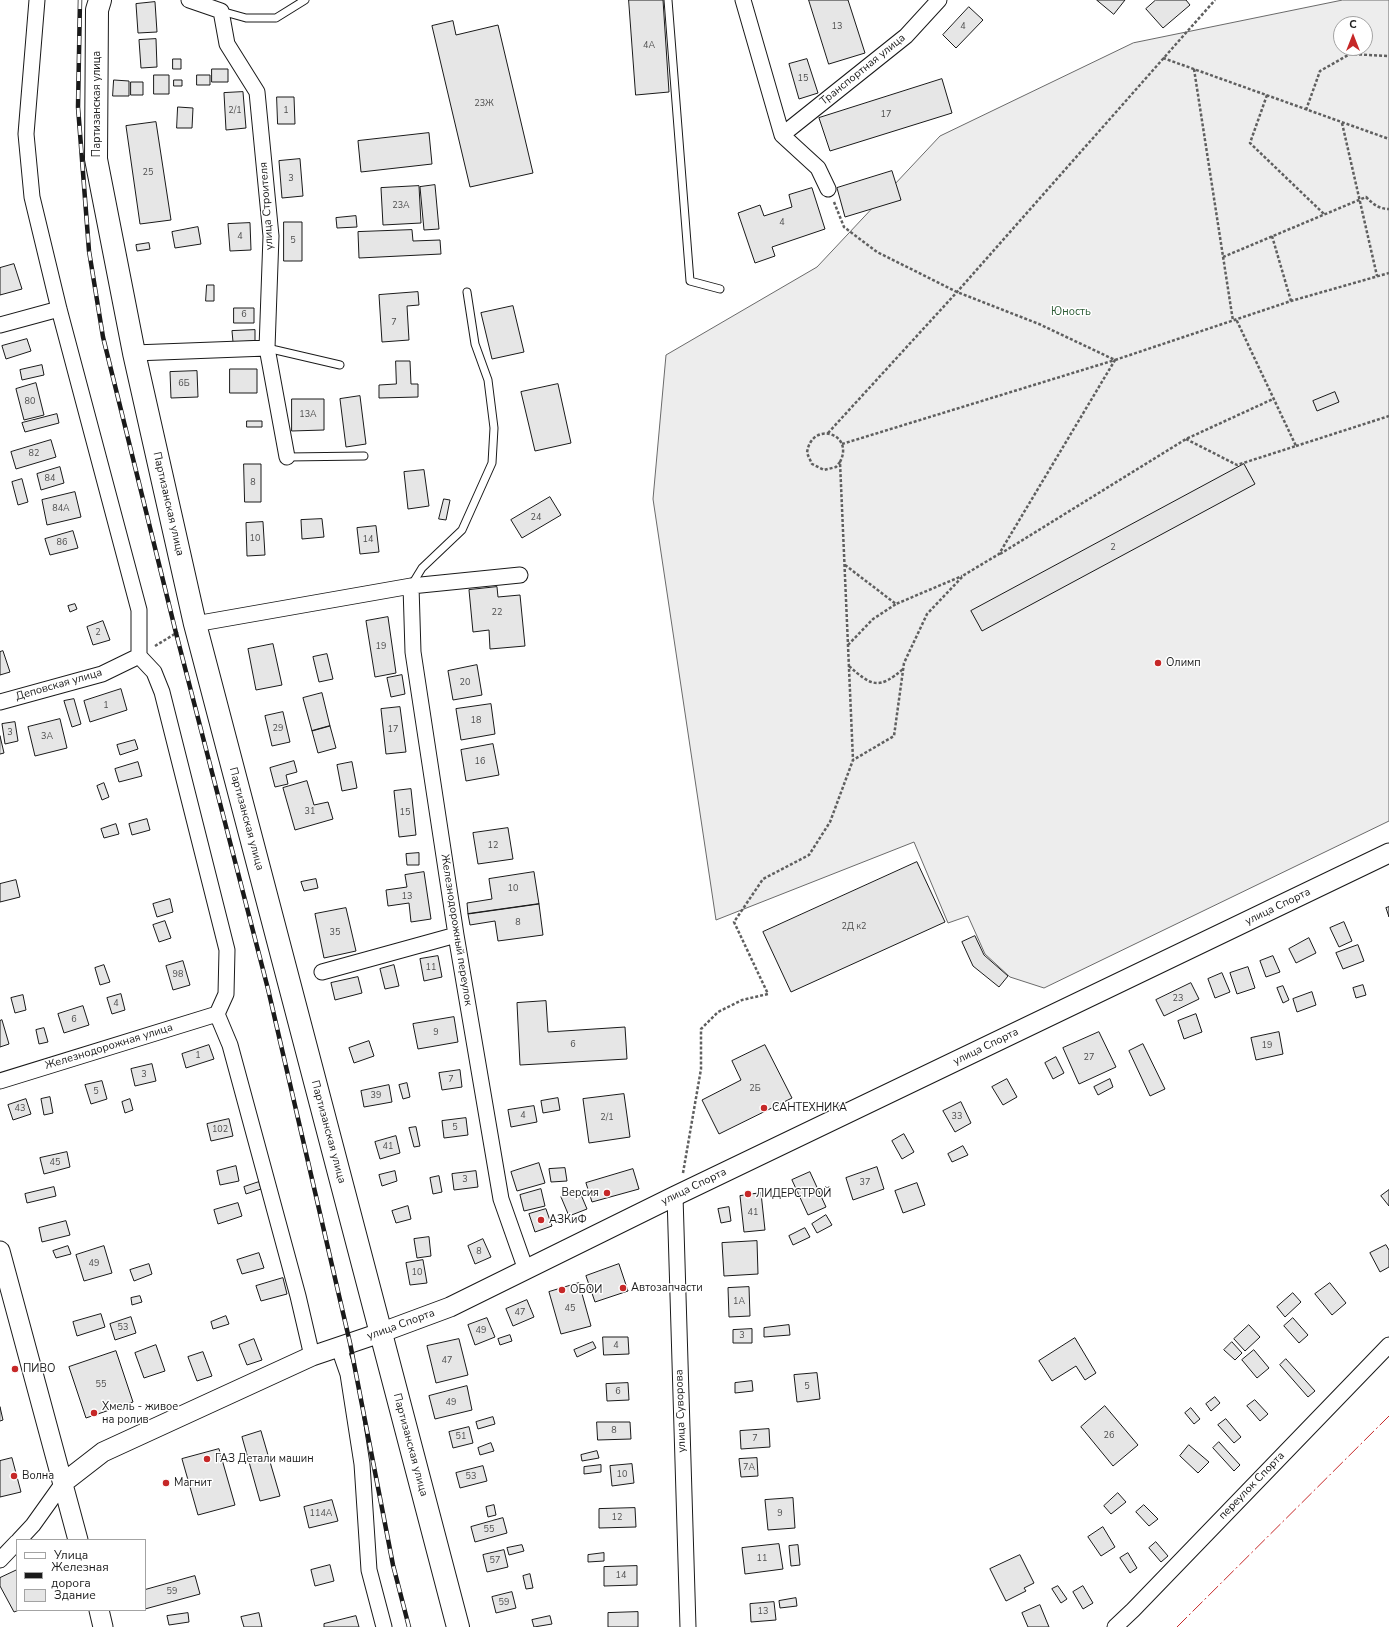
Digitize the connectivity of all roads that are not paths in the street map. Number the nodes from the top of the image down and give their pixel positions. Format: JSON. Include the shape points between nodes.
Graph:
{"nodes":[{"id":1,"x":37,"y":0,"type":"edge"},
{"id":2,"x":100,"y":0,"type":"edge"},
{"id":3,"x":189,"y":0,"type":"edge"},
{"id":4,"x":305,"y":0,"type":"edge"},
{"id":5,"x":668,"y":0,"type":"edge"},
{"id":6,"x":743,"y":0,"type":"edge"},
{"id":7,"x":939,"y":0,"type":"edge"},
{"id":8,"x":221,"y":11,"type":"junction"},
{"id":9,"x":782,"y":135,"type":"junction"},
{"id":10,"x":828,"y":189,"type":"road end"},
{"id":11,"x":720,"y":289,"type":"dead end"},
{"id":12,"x":467,"y":292,"type":"dead end"},
{"id":13,"x":59,"y":308,"type":"junction"},
{"id":14,"x":0,"y":325,"type":"edge"},
{"id":15,"x":267,"y":348,"type":"junction"},
{"id":16,"x":134,"y":352,"type":"junction"},
{"id":17,"x":340,"y":365,"type":"dead end"},
{"id":18,"x":364,"y":456,"type":"dead end"},
{"id":19,"x":287,"y":457,"type":"joint"},
{"id":20,"x":520,"y":575,"type":"dead end"},
{"id":21,"x":411,"y":586,"type":"junction"},
{"id":22,"x":195,"y":624,"type":"junction"},
{"id":23,"x":139,"y":656,"type":"junction"},
{"id":24,"x":0,"y":702,"type":"edge"},
{"id":25,"x":1389,"y":853,"type":"edge"},
{"id":26,"x":456,"y":935,"type":"junction"},
{"id":27,"x":322,"y":972,"type":"dead end"},
{"id":28,"x":217,"y":1014,"type":"junction"},
{"id":29,"x":0,"y":1081,"type":"edge"},
{"id":30,"x":675,"y":1196,"type":"junction"},
{"id":31,"x":0,"y":1251,"type":"edge"},
{"id":32,"x":526,"y":1270,"type":"junction"},
{"id":33,"x":380,"y":1334,"type":"junction"},
{"id":34,"x":1389,"y":1345,"type":"edge"},
{"id":35,"x":339,"y":1348,"type":"junction"},
{"id":36,"x":312,"y":1356,"type":"junction"},
{"id":37,"x":63,"y":1482,"type":"junction"},
{"id":38,"x":20,"y":1539,"type":"edge"},
{"id":39,"x":78,"y":1539,"type":"edge"},
{"id":40,"x":16,"y":1543,"type":"edge"},
{"id":41,"x":0,"y":1560,"type":"edge"},
{"id":42,"x":99,"y":1611,"type":"edge"},
{"id":43,"x":103,"y":1627,"type":"edge"},
{"id":44,"x":384,"y":1627,"type":"edge"},
{"id":45,"x":458,"y":1627,"type":"edge"},
{"id":46,"x":688,"y":1627,"type":"edge"},
{"id":47,"x":1115,"y":1627,"type":"edge"}],
"edges":[{"from":1,"to":13,"type":"street","via":[[26,134],[32,197]]},
{"from":2,"to":16,"type":"main road","name":"Партизанская улица","via":[[97,10],[96,159]]},
{"from":3,"to":8,"type":"street"},
{"from":4,"to":8,"type":"lane","via":[[276,18],[246,18]]},
{"from":5,"to":11,"type":"lane","via":[[690,281]]},
{"from":6,"to":9,"type":"street"},
{"from":7,"to":9,"type":"street","name":"Транспортная улица","via":[[906,36]]},
{"from":8,"to":15,"type":"street","name":"улица Строителя","via":[[227,44],[257,92],[271,236]]},
{"from":9,"to":10,"type":"street","via":[[818,168]]},
{"from":12,"to":21,"type":"lane","via":[[475,344],[488,380],[494,428],[492,462],[462,530],[422,568]]},
{"from":13,"to":14,"type":"street"},
{"from":13,"to":23,"type":"street","via":[[139,610]]},
{"from":15,"to":16,"type":"street"},
{"from":15,"to":17,"type":"lane"},
{"from":15,"to":19,"type":"street","name":"улица Строителя"},
{"from":16,"to":22,"type":"main road","name":"Партизанская улица"},
{"from":18,"to":19,"type":"lane"},
{"from":20,"to":21,"type":"street"},
{"from":21,"to":22,"type":"street"},
{"from":21,"to":26,"type":"street","name":"Железнодорожный переулок","via":[[413,652]]},
{"from":22,"to":33,"type":"main road","name":"Партизанская улица"},
{"from":23,"to":24,"type":"street","name":"Деповская улица","via":[[102,674]]},
{"from":23,"to":28,"type":"street","via":[[154,672],[162,692],[228,950],[226,994]]},
{"from":25,"to":30,"type":"street","name":"улица Спорта"},
{"from":26,"to":27,"type":"street"},
{"from":26,"to":32,"type":"street","name":"Железнодорожный переулок","via":[[501,1199]]},
{"from":28,"to":29,"type":"street","name":"Железнодорожная улица"},
{"from":28,"to":36,"type":"street","via":[[232,1052]]},
{"from":30,"to":32,"type":"street","name":"улица Спорта"},
{"from":30,"to":46,"type":"street","name":"улица Суворова"},
{"from":31,"to":37,"type":"street"},
{"from":32,"to":33,"type":"street","name":"улица Спорта","via":[[450,1307]]},
{"from":33,"to":35,"type":"street","name":"улица Спорта"},
{"from":33,"to":45,"type":"main road","name":"Партизанская улица"},
{"from":34,"to":47,"type":"street","name":"переулок Спорта"},
{"from":35,"to":36,"type":"street","name":"улица Спорта"},
{"from":35,"to":44,"type":"street","via":[[348,1374],[362,1464],[369,1570]]},
{"from":36,"to":37,"type":"street","name":"улица Спорта","via":[[103,1452]]},
{"from":37,"to":38,"type":"street","name":"улица Спорта","via":[[33,1526]]},
{"from":37,"to":39,"type":"street"},
{"from":40,"to":41,"type":"street"},
{"from":42,"to":43,"type":"street"}]}
